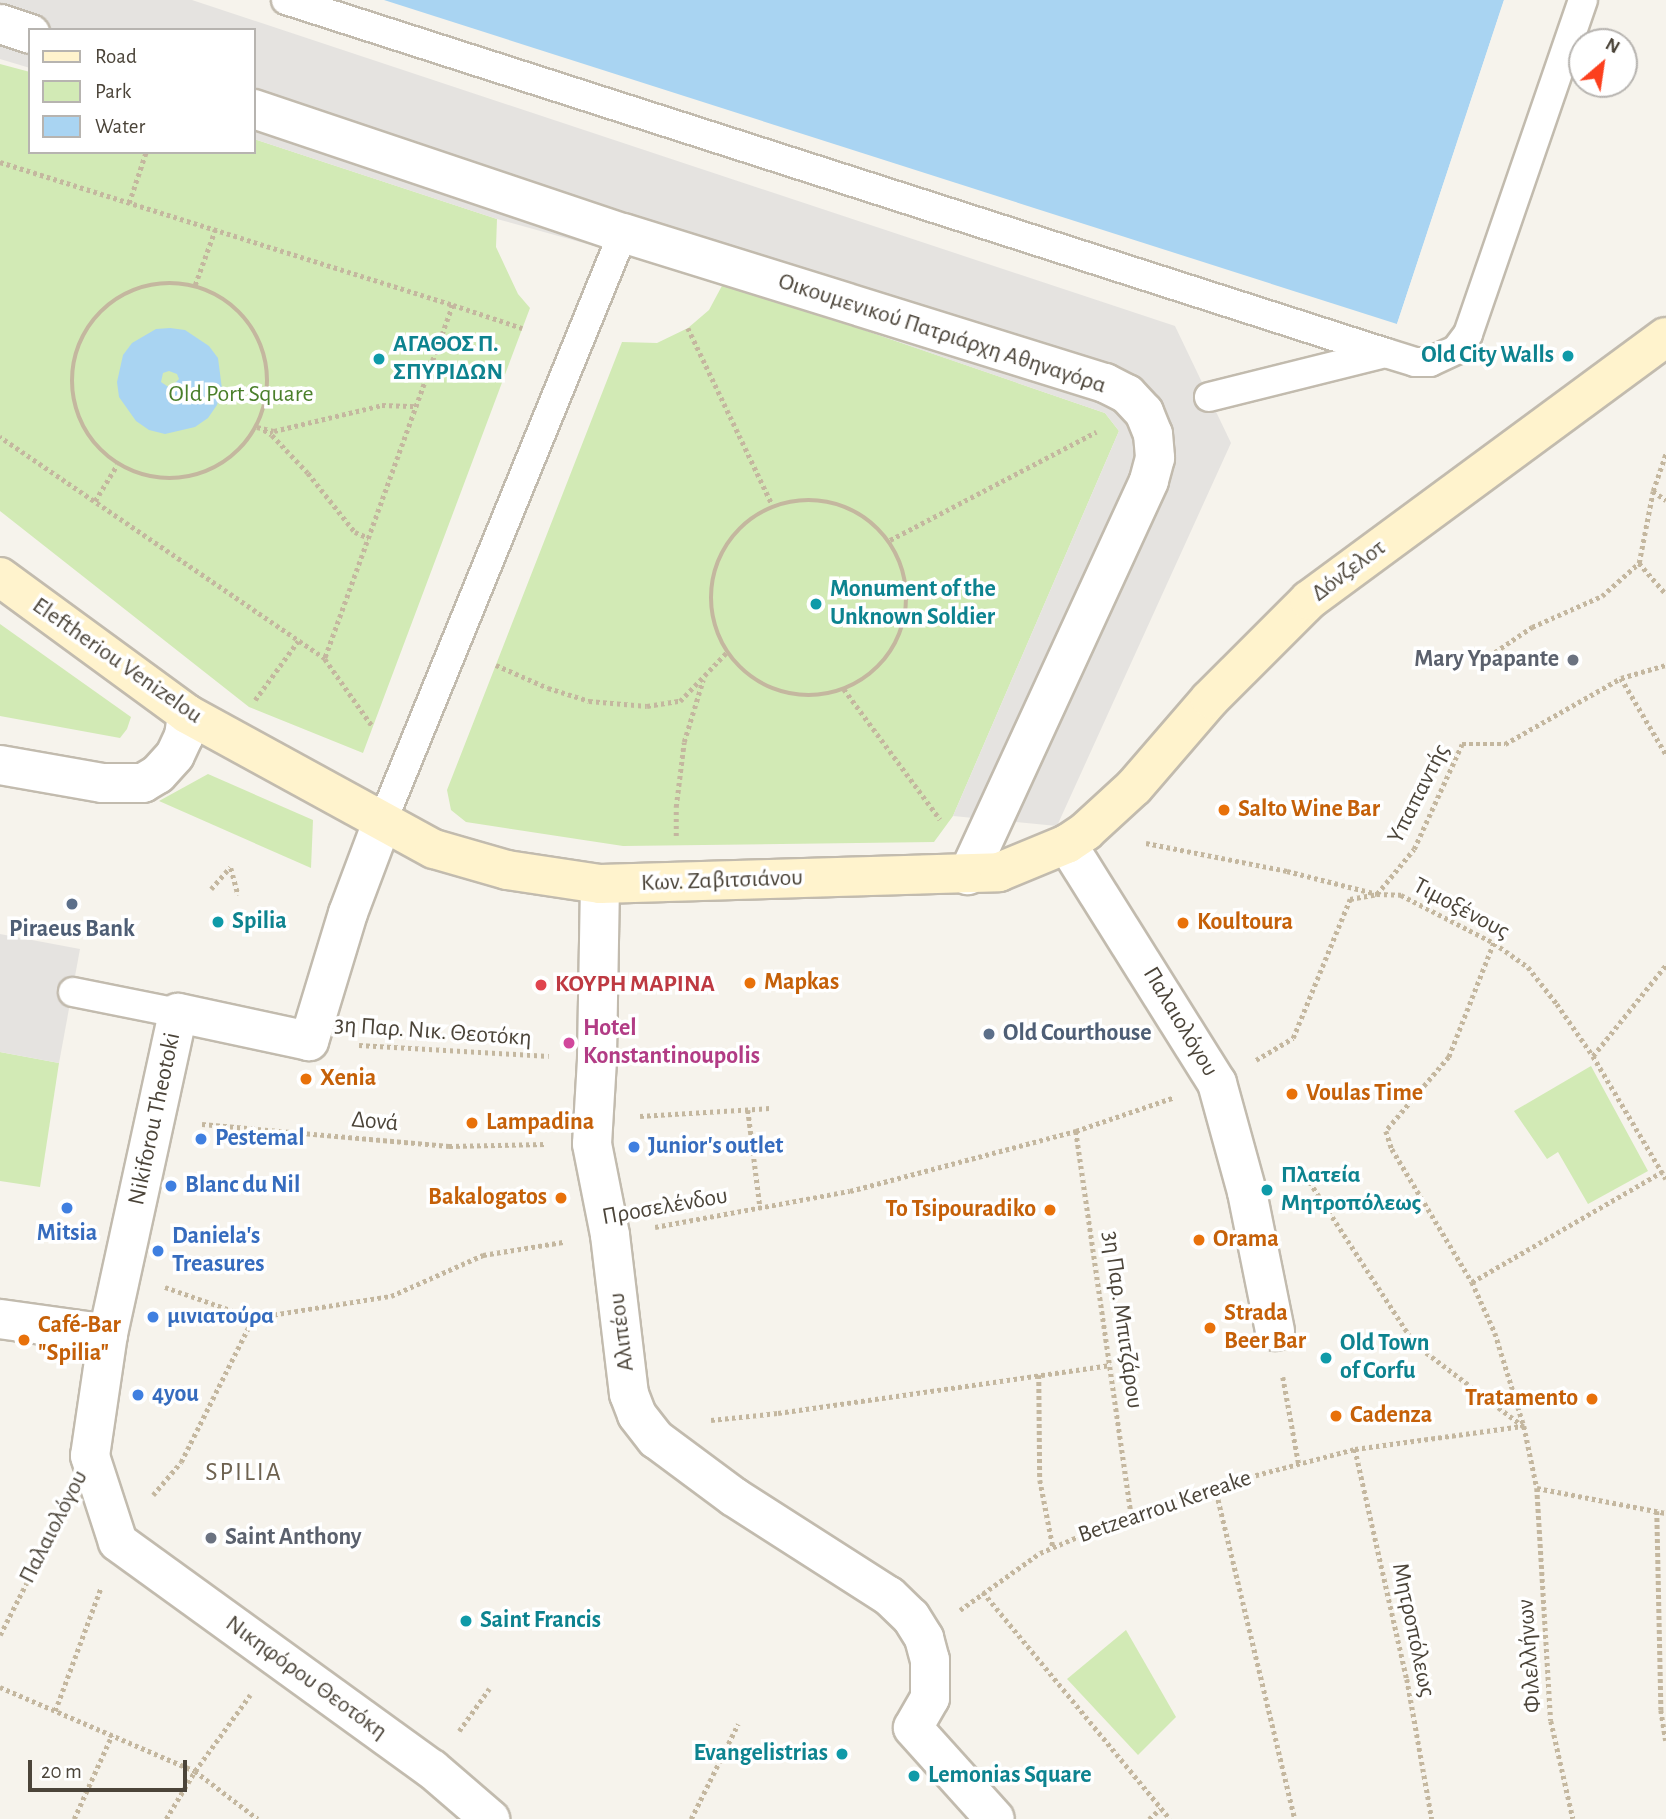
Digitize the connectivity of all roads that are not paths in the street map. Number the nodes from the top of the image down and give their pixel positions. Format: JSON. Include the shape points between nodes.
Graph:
{"nodes":[{"id":1,"x":286,"y":0,"type":"edge"},
{"id":2,"x":1583,"y":0,"type":"edge"},
{"id":3,"x":0,"y":24,"type":"edge"},
{"id":4,"x":28,"y":33,"type":"edge"},
{"id":5,"x":256,"y":110,"type":"edge"},
{"id":6,"x":623,"y":233,"type":"junction"},
{"id":7,"x":1666,"y":337,"type":"edge"},
{"id":8,"x":1386,"y":353,"type":"junction"},
{"id":9,"x":1209,"y":397,"type":"dead end"},
{"id":10,"x":0,"y":578,"type":"edge"},
{"id":11,"x":187,"y":714,"type":"junction"},
{"id":12,"x":0,"y":765,"type":"edge"},
{"id":13,"x":383,"y":820,"type":"junction"},
{"id":14,"x":1077,"y":838,"type":"junction"},
{"id":15,"x":968,"y":875,"type":"junction"},
{"id":16,"x":600,"y":884,"type":"junction"},
{"id":17,"x":74,"y":992,"type":"dead end"},
{"id":18,"x":178,"y":1013,"type":"junction"},
{"id":19,"x":0,"y":1319,"type":"edge"},
{"id":20,"x":1275,"y":1331,"type":"road end"},
{"id":21,"x":108,"y":1334,"type":"junction"},
{"id":22,"x":118,"y":1542,"type":"joint"},
{"id":23,"x":490,"y":1819,"type":"edge"},
{"id":24,"x":995,"y":1819,"type":"edge"}],
"edges":[{"from":1,"to":8,"type":"lane"},
{"from":2,"to":8,"type":"lane","via":[[1468,334],[1456,350],[1430,362]]},
{"from":3,"to":4,"type":"street"},
{"from":5,"to":6,"type":"street","name":"Οικουμενικού Πατριάρχη Αθηναγόρα"},
{"from":6,"to":13,"type":"lane"},
{"from":6,"to":15,"type":"street","name":"Οικουμενικού Πατριάρχη Αθηναγόρα","via":[[1105,383],[1127,394],[1144,412],[1153,434],[1155,458],[1149,481]]},
{"from":7,"to":14,"type":"main road","name":"Δόνζελοτ","via":[[1309,600],[1210,699],[1134,787]]},
{"from":8,"to":9,"type":"lane"},
{"from":10,"to":11,"type":"main road","name":"Eleftheriou Venizelou"},
{"from":11,"to":12,"type":"street","via":[[175,755],[143,783],[102,783]]},
{"from":11,"to":13,"type":"main road","name":"Eleftheriou Venizelou"},
{"from":13,"to":16,"type":"main road","name":"Κων. Ζαβιτσιάνου","via":[[435,849],[508,870]]},
{"from":13,"to":18,"type":"street","name":"Nikiforou Theotoki","via":[[348,913],[309,1041]]},
{"from":14,"to":15,"type":"main road","name":"Κων. Ζαβιτσιάνου","via":[[999,872]]},
{"from":14,"to":20,"type":"street","name":"Παλαιολόγου","via":[[1217,1083],[1247,1192]]},
{"from":15,"to":16,"type":"main road","name":"Κων. Ζαβιτσιάνου"},
{"from":16,"to":24,"type":"street","name":"Αλιπέου","via":[[592,1131],[629,1394],[644,1426],[656,1439],[734,1497],[889,1596],[911,1617],[930,1660],[930,1698],[914,1728]]},
{"from":17,"to":18,"type":"lane"},
{"from":18,"to":21,"type":"street","name":"Nikiforou Theotoki"},
{"from":19,"to":21,"type":"street"},
{"from":21,"to":22,"type":"street","name":"Nikiforou Theotoki","via":[[90,1456]]},
{"from":22,"to":23,"type":"street","name":"Νικηφόρου Θεοτόκη","via":[[432,1769]]}]}
